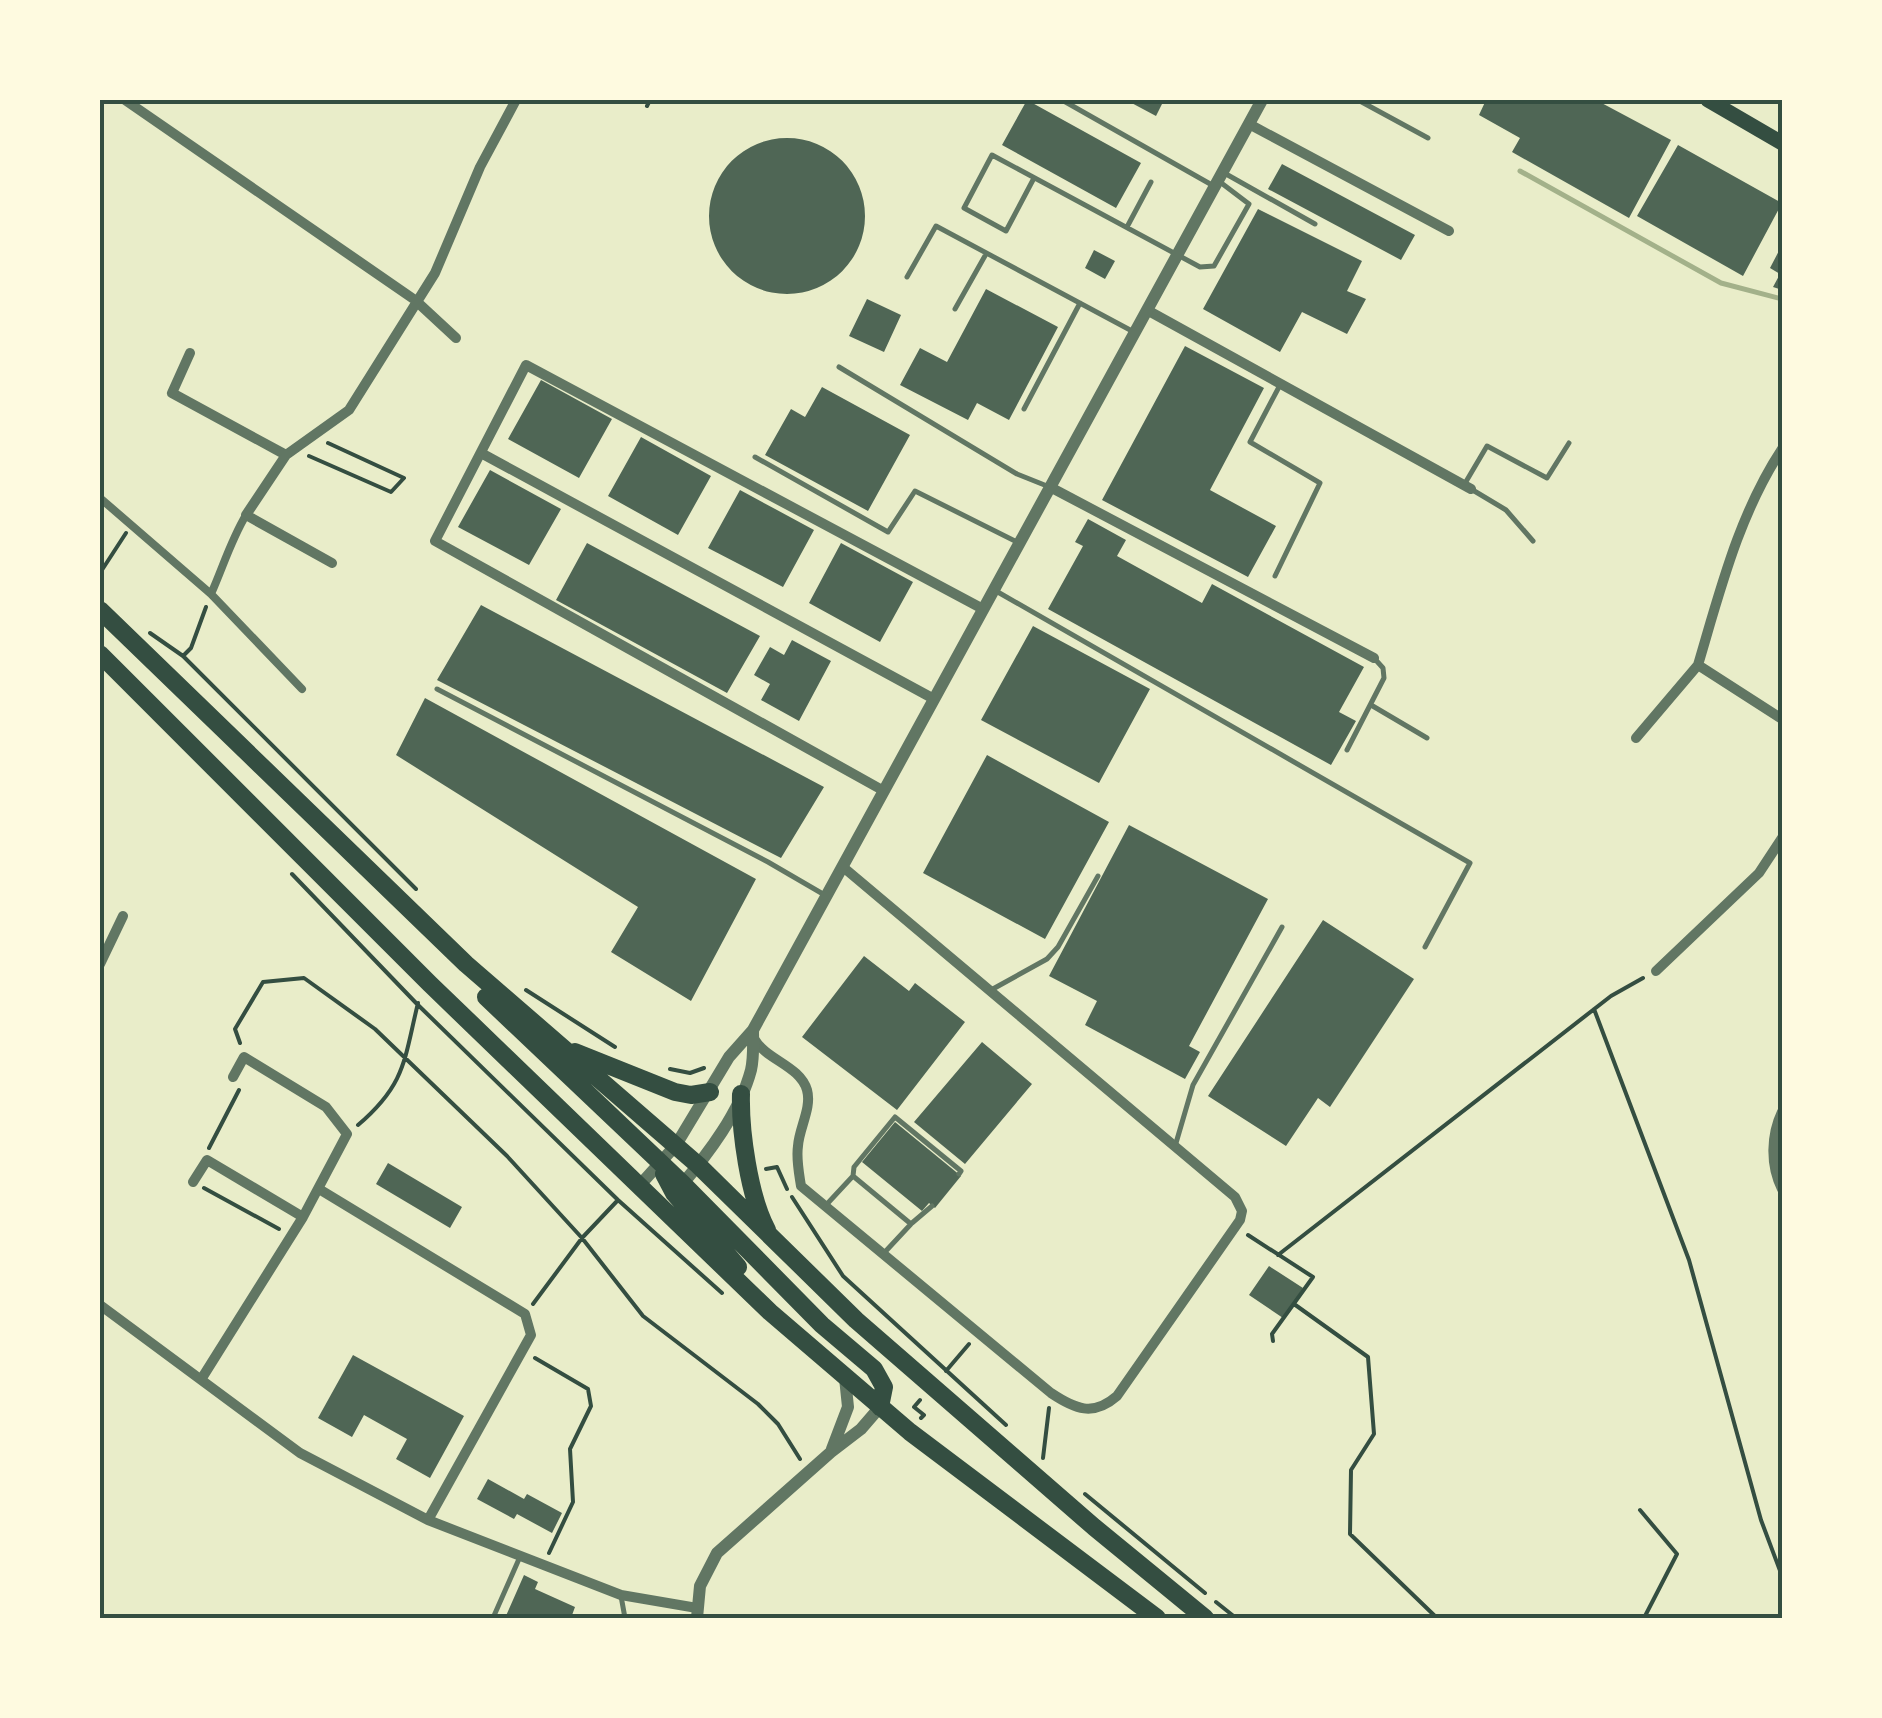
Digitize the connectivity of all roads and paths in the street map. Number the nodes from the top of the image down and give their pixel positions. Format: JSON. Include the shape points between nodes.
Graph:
{"nodes":[{"id":1,"x":125,"y":100,"type":"edge"},
{"id":2,"x":516,"y":100,"type":"edge"},
{"id":3,"x":1062,"y":100,"type":"edge"},
{"id":4,"x":1262,"y":100,"type":"edge"},
{"id":5,"x":1358,"y":100,"type":"edge"},
{"id":6,"x":1708,"y":100,"type":"edge"},
{"id":7,"x":1249,"y":124,"type":"junction"},
{"id":8,"x":1428,"y":138,"type":"dead end"},
{"id":9,"x":1782,"y":143,"type":"edge"},
{"id":10,"x":1034,"y":178,"type":"junction"},
{"id":11,"x":1218,"y":180,"type":"junction"},
{"id":12,"x":1151,"y":182,"type":"dead end"},
{"id":13,"x":1315,"y":224,"type":"dead end"},
{"id":14,"x":1127,"y":227,"type":"junction"},
{"id":15,"x":1449,"y":231,"type":"dead end"},
{"id":16,"x":986,"y":254,"type":"junction"},
{"id":17,"x":1178,"y":254,"type":"junction"},
{"id":18,"x":907,"y":277,"type":"dead end"},
{"id":19,"x":415,"y":300,"type":"junction"},
{"id":20,"x":1080,"y":303,"type":"junction"},
{"id":21,"x":956,"y":310,"type":"dead end"},
{"id":22,"x":1147,"y":310,"type":"junction"},
{"id":23,"x":1135,"y":332,"type":"junction"},
{"id":24,"x":456,"y":338,"type":"dead end"},
{"id":25,"x":190,"y":353,"type":"dead end"},
{"id":26,"x":838,"y":368,"type":"dead end"},
{"id":27,"x":1280,"y":385,"type":"junction"},
{"id":28,"x":1024,"y":408,"type":"dead end"},
{"id":29,"x":315,"y":436,"type":"junction"},
{"id":30,"x":1568,"y":443,"type":"dead end"},
{"id":31,"x":1782,"y":449,"type":"edge"},
{"id":32,"x":290,"y":453,"type":"junction"},
{"id":33,"x":481,"y":453,"type":"junction"},
{"id":34,"x":755,"y":457,"type":"dead end"},
{"id":35,"x":1050,"y":487,"type":"junction"},
{"id":36,"x":1468,"y":487,"type":"junction"},
{"id":37,"x":100,"y":498,"type":"edge"},
{"id":38,"x":246,"y":515,"type":"junction"},
{"id":39,"x":131,"y":525,"type":"junction"},
{"id":40,"x":1533,"y":541,"type":"dead end"},
{"id":41,"x":1019,"y":544,"type":"junction"},
{"id":42,"x":332,"y":563,"type":"dead end"},
{"id":43,"x":100,"y":574,"type":"edge"},
{"id":44,"x":1274,"y":576,"type":"dead end"},
{"id":45,"x":994,"y":590,"type":"junction"},
{"id":46,"x":211,"y":594,"type":"junction"},
{"id":47,"x":983,"y":609,"type":"junction"},
{"id":48,"x":100,"y":610,"type":"edge"},
{"id":49,"x":138,"y":627,"type":"dead end"},
{"id":50,"x":100,"y":654,"type":"edge"},
{"id":51,"x":183,"y":656,"type":"junction"},
{"id":52,"x":1374,"y":658,"type":"joint"},
{"id":53,"x":1698,"y":666,"type":"junction"},
{"id":54,"x":302,"y":689,"type":"dead end"},
{"id":55,"x":437,"y":689,"type":"dead end"},
{"id":56,"x":934,"y":699,"type":"junction"},
{"id":57,"x":1371,"y":706,"type":"junction"},
{"id":58,"x":1782,"y":720,"type":"edge"},
{"id":59,"x":1427,"y":738,"type":"dead end"},
{"id":60,"x":1636,"y":738,"type":"dead end"},
{"id":61,"x":1347,"y":750,"type":"dead end"},
{"id":62,"x":884,"y":791,"type":"junction"},
{"id":63,"x":1782,"y":838,"type":"edge"},
{"id":64,"x":843,"y":867,"type":"junction"},
{"id":65,"x":1098,"y":876,"type":"dead end"},
{"id":66,"x":419,"y":892,"type":"dead end"},
{"id":67,"x":826,"y":896,"type":"junction"},
{"id":68,"x":123,"y":916,"type":"dead end"},
{"id":69,"x":1282,"y":927,"type":"dead end"},
{"id":70,"x":1425,"y":947,"type":"dead end"},
{"id":71,"x":100,"y":964,"type":"edge"},
{"id":72,"x":466,"y":964,"type":"junction"},
{"id":73,"x":1656,"y":971,"type":"joint"},
{"id":74,"x":516,"y":984,"type":"dead end"},
{"id":75,"x":990,"y":991,"type":"junction"},
{"id":76,"x":417,"y":1004,"type":"dead end"},
{"id":77,"x":1594,"y":1009,"type":"junction"},
{"id":78,"x":753,"y":1030,"type":"junction"},
{"id":79,"x":560,"y":1046,"type":"junction"},
{"id":80,"x":624,"y":1053,"type":"dead end"},
{"id":81,"x":244,"y":1057,"type":"junction"},
{"id":82,"x":729,"y":1057,"type":"junction"},
{"id":83,"x":406,"y":1058,"type":"junction"},
{"id":84,"x":781,"y":1063,"type":"junction"},
{"id":85,"x":663,"y":1068,"type":"dead end"},
{"id":86,"x":233,"y":1077,"type":"joint"},
{"id":87,"x":745,"y":1085,"type":"junction"},
{"id":88,"x":710,"y":1092,"type":"junction"},
{"id":89,"x":1782,"y":1112,"type":"edge"},
{"id":90,"x":347,"y":1134,"type":"junction"},
{"id":91,"x":1176,"y":1144,"type":"junction"},
{"id":92,"x":676,"y":1145,"type":"junction"},
{"id":93,"x":207,"y":1160,"type":"junction"},
{"id":94,"x":660,"y":1163,"type":"junction"},
{"id":95,"x":698,"y":1164,"type":"junction"},
{"id":96,"x":777,"y":1167,"type":"dead end"},
{"id":97,"x":958,"y":1174,"type":"dead end"},
{"id":98,"x":853,"y":1176,"type":"junction"},
{"id":99,"x":193,"y":1182,"type":"joint"},
{"id":100,"x":640,"y":1185,"type":"junction"},
{"id":101,"x":320,"y":1189,"type":"junction"},
{"id":102,"x":1782,"y":1189,"type":"edge"},
{"id":103,"x":672,"y":1194,"type":"junction"},
{"id":104,"x":618,"y":1200,"type":"dead end"},
{"id":105,"x":825,"y":1206,"type":"junction"},
{"id":106,"x":932,"y":1206,"type":"dead end"},
{"id":107,"x":304,"y":1218,"type":"junction"},
{"id":108,"x":911,"y":1224,"type":"junction"},
{"id":109,"x":1237,"y":1227,"type":"junction"},
{"id":110,"x":292,"y":1236,"type":"junction"},
{"id":111,"x":582,"y":1238,"type":"junction"},
{"id":112,"x":774,"y":1242,"type":"junction"},
{"id":113,"x":883,"y":1254,"type":"junction"},
{"id":114,"x":1278,"y":1255,"type":"junction"},
{"id":115,"x":1294,"y":1304,"type":"junction"},
{"id":116,"x":100,"y":1305,"type":"edge"},
{"id":117,"x":525,"y":1314,"type":"junction"},
{"id":118,"x":1274,"y":1341,"type":"dead end"},
{"id":119,"x":523,"y":1350,"type":"junction"},
{"id":120,"x":844,"y":1375,"type":"junction"},
{"id":121,"x":202,"y":1378,"type":"junction"},
{"id":122,"x":1051,"y":1393,"type":"junction"},
{"id":123,"x":880,"y":1406,"type":"junction"},
{"id":124,"x":1014,"y":1432,"type":"dead end"},
{"id":125,"x":1034,"y":1450,"type":"dead end"},
{"id":126,"x":831,"y":1452,"type":"junction"},
{"id":127,"x":808,"y":1472,"type":"junction"},
{"id":128,"x":1086,"y":1494,"type":"dead end"},
{"id":129,"x":1640,"y":1510,"type":"dead end"},
{"id":130,"x":428,"y":1520,"type":"junction"},
{"id":131,"x":521,"y":1556,"type":"junction"},
{"id":132,"x":543,"y":1565,"type":"junction"},
{"id":133,"x":1782,"y":1576,"type":"edge"},
{"id":134,"x":621,"y":1595,"type":"junction"},
{"id":135,"x":697,"y":1613,"type":"edge"},
{"id":136,"x":493,"y":1618,"type":"edge"},
{"id":137,"x":625,"y":1618,"type":"edge"},
{"id":138,"x":1157,"y":1618,"type":"edge"},
{"id":139,"x":1206,"y":1618,"type":"edge"},
{"id":140,"x":1236,"y":1618,"type":"edge"},
{"id":141,"x":1437,"y":1618,"type":"edge"},
{"id":142,"x":1644,"y":1618,"type":"edge"}],
"edges":[{"from":1,"to":19,"type":"street"},
{"from":2,"to":19,"type":"street","via":[[435,272]]},
{"from":3,"to":11,"type":"lane"},
{"from":4,"to":7,"type":"street"},
{"from":5,"to":8,"type":"lane"},
{"from":6,"to":9,"type":"main road"},
{"from":7,"to":11,"type":"street"},
{"from":7,"to":15,"type":"street"},
{"from":10,"to":10,"type":"lane","via":[[992,155],[964,208],[1006,231]]},
{"from":10,"to":14,"type":"lane"},
{"from":11,"to":13,"type":"lane"},
{"from":11,"to":17,"type":"street"},
{"from":11,"to":17,"type":"lane","via":[[1245,198],[1247,211],[1214,266],[1200,267]]},
{"from":12,"to":14,"type":"lane"},
{"from":14,"to":17,"type":"lane"},
{"from":16,"to":18,"type":"lane","via":[[936,226]]},
{"from":16,"to":20,"type":"lane"},
{"from":16,"to":21,"type":"lane"},
{"from":17,"to":22,"type":"street"},
{"from":19,"to":24,"type":"street"},
{"from":19,"to":29,"type":"street","via":[[349,410]]},
{"from":20,"to":23,"type":"lane"},
{"from":20,"to":28,"type":"lane"},
{"from":22,"to":23,"type":"street"},
{"from":22,"to":27,"type":"street"},
{"from":23,"to":35,"type":"street"},
{"from":25,"to":32,"type":"street","via":[[172,394]]},
{"from":26,"to":35,"type":"lane"},
{"from":27,"to":36,"type":"street"},
{"from":27,"to":44,"type":"lane","via":[[1250,442],[1320,483]]},
{"from":29,"to":32,"type":"street"},
{"from":29,"to":32,"type":"path","via":[[404,478],[391,492]]},
{"from":30,"to":36,"type":"lane","via":[[1547,478],[1488,446]]},
{"from":31,"to":53,"type":"street","via":[[1734,546]]},
{"from":32,"to":38,"type":"street"},
{"from":33,"to":47,"type":"street","via":[[526,364]]},
{"from":33,"to":56,"type":"street"},
{"from":33,"to":62,"type":"street","via":[[435,541]]},
{"from":34,"to":41,"type":"lane","via":[[888,532],[915,491]]},
{"from":35,"to":41,"type":"street"},
{"from":35,"to":52,"type":"street"},
{"from":36,"to":40,"type":"lane","via":[[1506,510]]},
{"from":37,"to":39,"type":"street"},
{"from":38,"to":42,"type":"street"},
{"from":38,"to":46,"type":"street"},
{"from":39,"to":43,"type":"path"},
{"from":39,"to":46,"type":"street"},
{"from":41,"to":45,"type":"street"},
{"from":45,"to":47,"type":"street"},
{"from":45,"to":70,"type":"lane","via":[[1470,863]]},
{"from":46,"to":51,"type":"path"},
{"from":46,"to":54,"type":"street"},
{"from":47,"to":56,"type":"street"},
{"from":48,"to":72,"type":"highway"},
{"from":49,"to":51,"type":"path"},
{"from":50,"to":100,"type":"highway"},
{"from":51,"to":66,"type":"path"},
{"from":52,"to":57,"type":"lane","via":[[1384,678]]},
{"from":53,"to":58,"type":"street"},
{"from":53,"to":60,"type":"street"},
{"from":55,"to":67,"type":"lane"},
{"from":56,"to":62,"type":"street"},
{"from":57,"to":59,"type":"lane"},
{"from":57,"to":61,"type":"lane"},
{"from":62,"to":64,"type":"street"},
{"from":63,"to":73,"type":"street","via":[[1759,873]]},
{"from":64,"to":67,"type":"street"},
{"from":64,"to":75,"type":"street"},
{"from":65,"to":75,"type":"lane","via":[[1047,960]]},
{"from":67,"to":78,"type":"street"},
{"from":68,"to":71,"type":"street"},
{"from":69,"to":91,"type":"lane","via":[[1193,1084]]},
{"from":72,"to":79,"type":"highway"},
{"from":72,"to":94,"type":"highway","via":[[479,990]]},
{"from":73,"to":77,"type":"path"},
{"from":74,"to":80,"type":"path"},
{"from":75,"to":91,"type":"street"},
{"from":76,"to":83,"type":"path"},
{"from":77,"to":114,"type":"path"},
{"from":77,"to":133,"type":"path","via":[[1690,1260]]},
{"from":78,"to":82,"type":"street"},
{"from":78,"to":84,"type":"street","via":[[761,1050]]},
{"from":78,"to":87,"type":"street"},
{"from":79,"to":88,"type":"highway","via":[[676,1092]]},
{"from":79,"to":92,"type":"highway"},
{"from":81,"to":83,"type":"path","via":[[235,1029],[263,982],[304,978]]},
{"from":81,"to":86,"type":"street"},
{"from":81,"to":90,"type":"street","via":[[326,1107]]},
{"from":82,"to":85,"type":"path","via":[[713,1057],[690,1073]]},
{"from":82,"to":88,"type":"street"},
{"from":83,"to":90,"type":"path","via":[[386,1101]]},
{"from":83,"to":111,"type":"path"},
{"from":84,"to":87,"type":"street","via":[[760,1063]]},
{"from":84,"to":105,"type":"street","via":[[807,1090],[798,1144],[801,1186]]},
{"from":86,"to":93,"type":"path","via":[[240,1091]]},
{"from":87,"to":95,"type":"street"},
{"from":87,"to":112,"type":"highway","via":[[742,1123],[758,1208]]},
{"from":88,"to":92,"type":"street"},
{"from":89,"to":102,"type":"street","via":[[1773,1131]]},
{"from":90,"to":101,"type":"street"},
{"from":91,"to":109,"type":"street","via":[[1235,1197],[1242,1211]]},
{"from":92,"to":94,"type":"street"},
{"from":92,"to":95,"type":"highway"},
{"from":93,"to":99,"type":"street"},
{"from":93,"to":107,"type":"street"},
{"from":94,"to":100,"type":"street"},
{"from":94,"to":103,"type":"highway"},
{"from":95,"to":103,"type":"street"},
{"from":95,"to":112,"type":"highway"},
{"from":96,"to":124,"type":"path","via":[[843,1276]]},
{"from":97,"to":98,"type":"lane","via":[[962,1170],[895,1117]]},
{"from":98,"to":105,"type":"lane"},
{"from":98,"to":108,"type":"lane"},
{"from":99,"to":110,"type":"path"},
{"from":100,"to":103,"type":"highway"},
{"from":101,"to":107,"type":"street"},
{"from":101,"to":117,"type":"street"},
{"from":103,"to":120,"type":"highway","via":[[770,1312]]},
{"from":103,"to":123,"type":"highway","via":[[878,1375],[885,1394]]},
{"from":104,"to":111,"type":"path"},
{"from":105,"to":113,"type":"street"},
{"from":106,"to":108,"type":"lane"},
{"from":107,"to":110,"type":"street"},
{"from":108,"to":113,"type":"lane"},
{"from":109,"to":114,"type":"path"},
{"from":109,"to":122,"type":"street","via":[[1107,1405],[1079,1409]]},
{"from":110,"to":121,"type":"street"},
{"from":111,"to":117,"type":"path"},
{"from":111,"to":127,"type":"path","via":[[643,1316],[778,1424]]},
{"from":112,"to":139,"type":"highway","via":[[920,1378]]},
{"from":113,"to":122,"type":"street"},
{"from":114,"to":115,"type":"path","via":[[1313,1278]]},
{"from":115,"to":118,"type":"path","via":[[1272,1334]]},
{"from":115,"to":141,"type":"path","via":[[1368,1357],[1374,1434],[1351,1470],[1350,1534]]},
{"from":116,"to":121,"type":"street"},
{"from":117,"to":119,"type":"street","via":[[531,1336]]},
{"from":119,"to":130,"type":"street"},
{"from":119,"to":132,"type":"path","via":[[588,1389],[591,1406],[570,1449],[572,1502]]},
{"from":120,"to":123,"type":"highway"},
{"from":120,"to":126,"type":"street","via":[[848,1407]]},
{"from":121,"to":130,"type":"street","via":[[300,1453]]},
{"from":122,"to":125,"type":"path","via":[[1043,1458]]},
{"from":123,"to":126,"type":"street"},
{"from":123,"to":138,"type":"highway"},
{"from":126,"to":127,"type":"street"},
{"from":127,"to":135,"type":"street","via":[[717,1553],[700,1586]]},
{"from":128,"to":140,"type":"path"},
{"from":129,"to":142,"type":"path","via":[[1677,1554]]},
{"from":130,"to":131,"type":"street"},
{"from":131,"to":132,"type":"street"},
{"from":131,"to":136,"type":"lane"},
{"from":132,"to":134,"type":"street"},
{"from":134,"to":135,"type":"street"},
{"from":134,"to":137,"type":"lane"}]}
